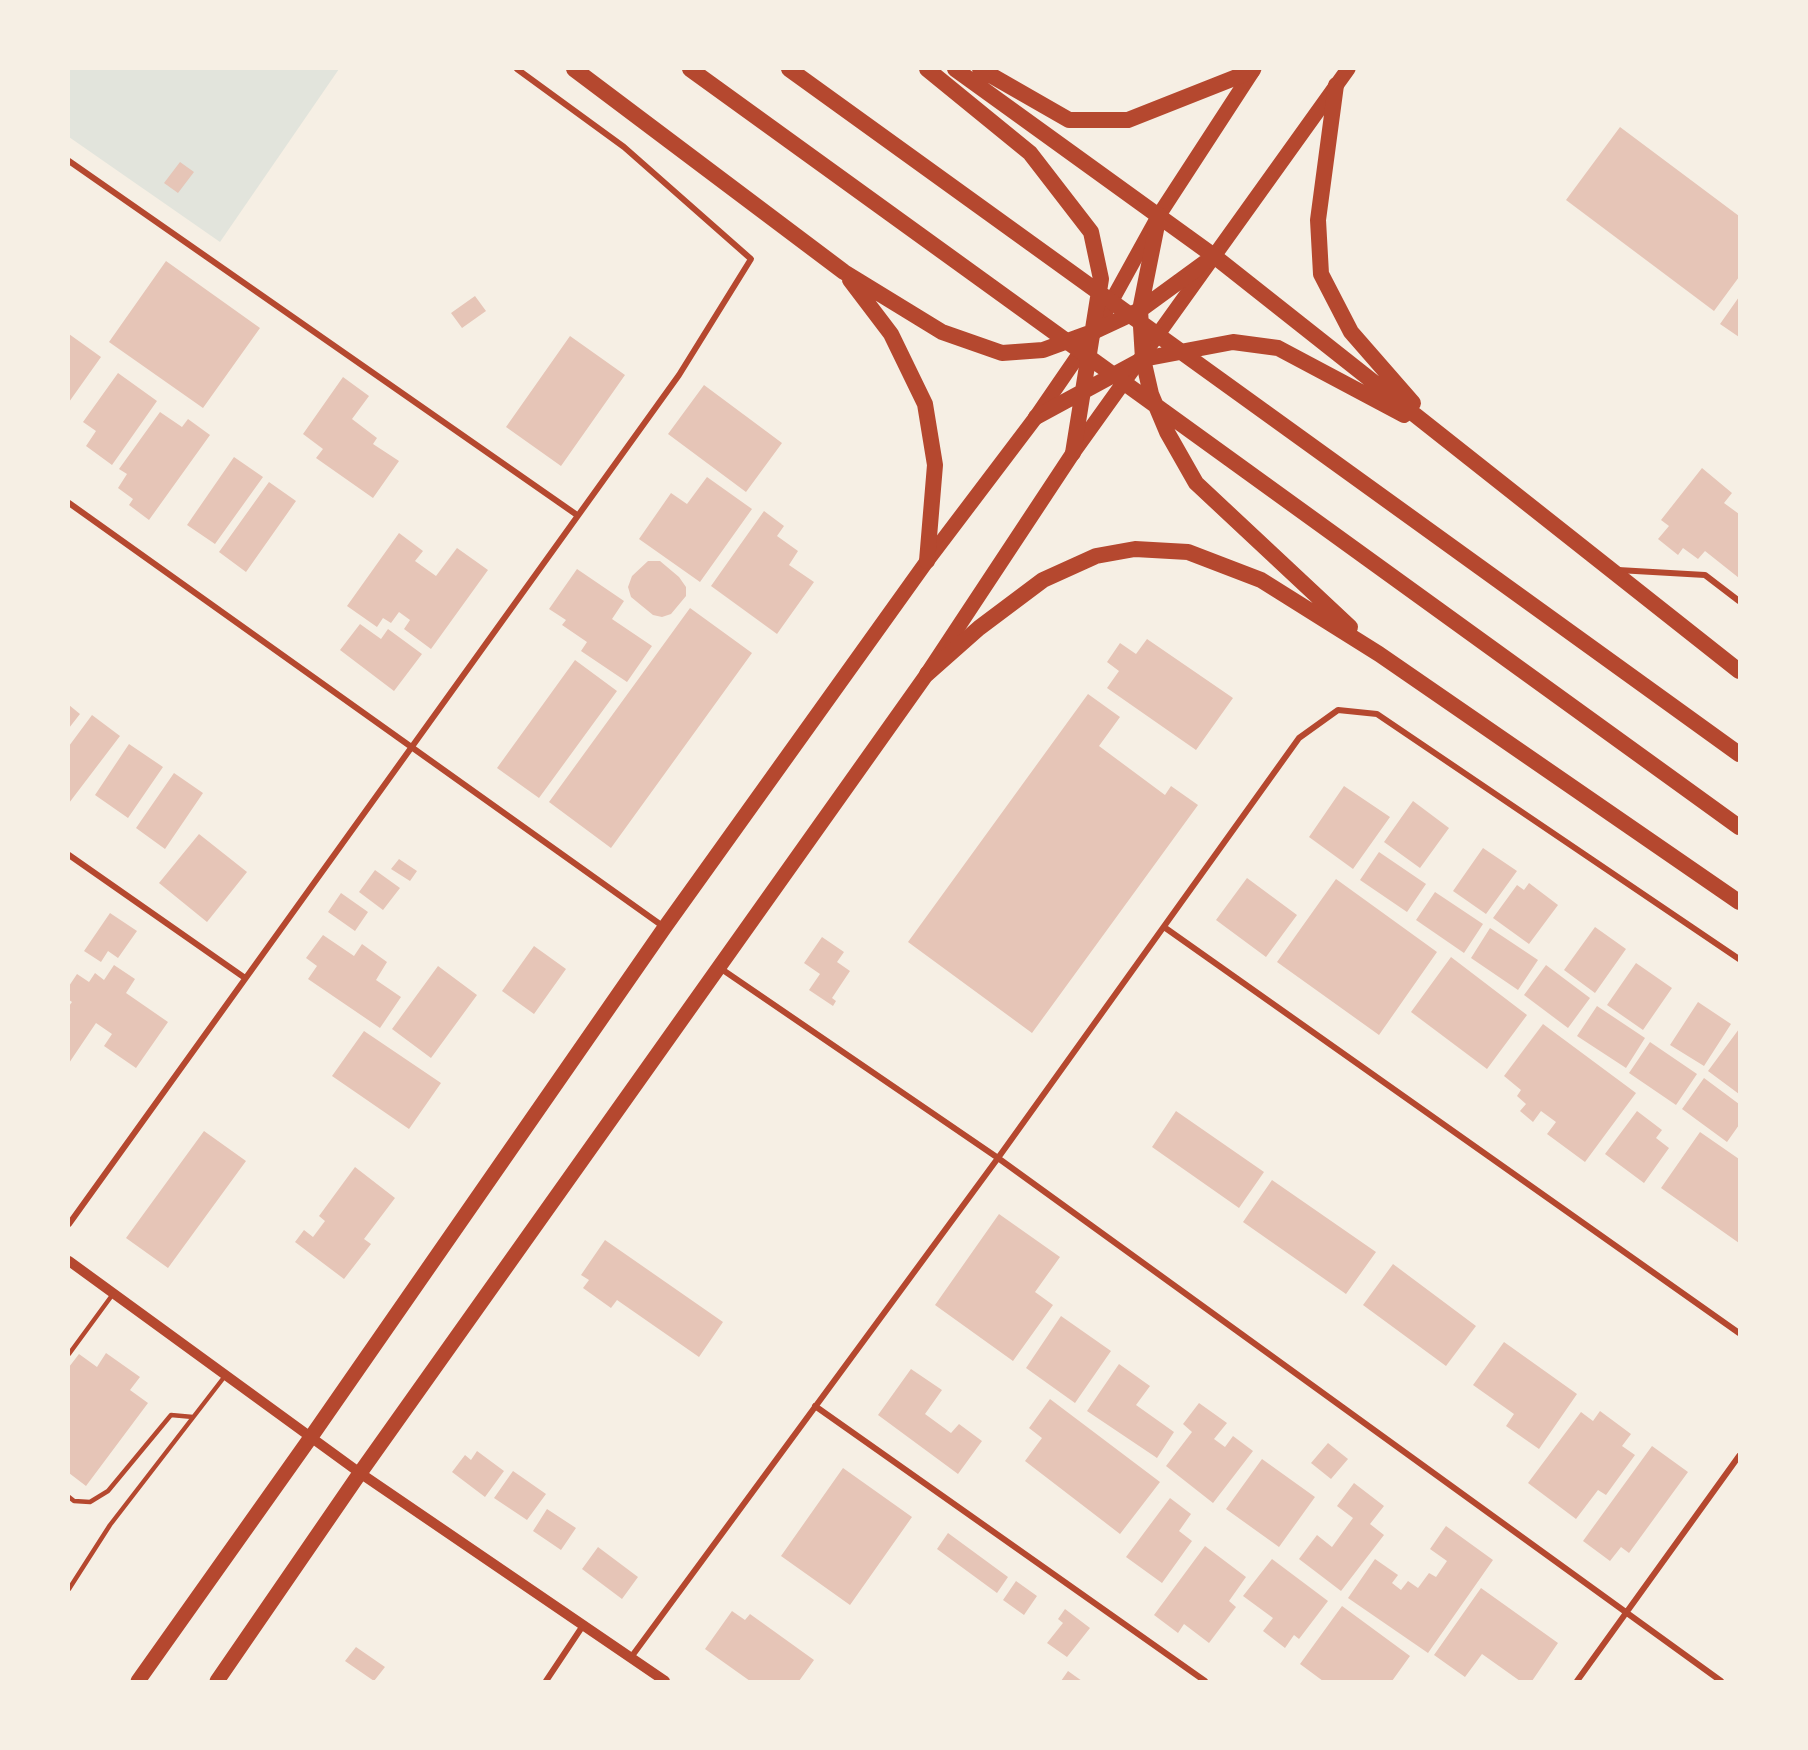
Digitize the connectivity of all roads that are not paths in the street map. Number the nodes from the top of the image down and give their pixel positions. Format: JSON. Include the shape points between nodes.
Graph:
{"nodes":[{"id":1,"x":517,"y":69,"type":"edge"},
{"id":2,"x":574,"y":69,"type":"edge"},
{"id":3,"x":690,"y":69,"type":"edge"},
{"id":4,"x":789,"y":69,"type":"edge"},
{"id":5,"x":927,"y":69,"type":"edge"},
{"id":6,"x":955,"y":69,"type":"edge"},
{"id":7,"x":980,"y":69,"type":"edge"},
{"id":8,"x":1348,"y":69,"type":"edge"},
{"id":9,"x":1253,"y":70,"type":"edge"},
{"id":10,"x":1336,"y":85,"type":"junction"},
{"id":11,"x":69,"y":161,"type":"edge"},
{"id":12,"x":1159,"y":215,"type":"junction"},
{"id":13,"x":1214,"y":256,"type":"junction"},
{"id":14,"x":844,"y":272,"type":"junction"},
{"id":15,"x":1140,"y":310,"type":"junction"},
{"id":16,"x":1095,"y":331,"type":"junction"},
{"id":17,"x":1143,"y":359,"type":"junction"},
{"id":18,"x":1084,"y":390,"type":"junction"},
{"id":19,"x":1036,"y":417,"type":"junction"},
{"id":20,"x":1442,"y":436,"type":"junction"},
{"id":21,"x":1073,"y":453,"type":"junction"},
{"id":22,"x":69,"y":503,"type":"edge"},
{"id":23,"x":577,"y":515,"type":"junction"},
{"id":24,"x":927,"y":561,"type":"junction"},
{"id":25,"x":1612,"y":569,"type":"junction"},
{"id":26,"x":1739,"y":601,"type":"edge"},
{"id":27,"x":1379,"y":654,"type":"junction"},
{"id":28,"x":1739,"y":671,"type":"edge"},
{"id":29,"x":927,"y":674,"type":"junction"},
{"id":30,"x":411,"y":745,"type":"junction"},
{"id":31,"x":1739,"y":754,"type":"edge"},
{"id":32,"x":1739,"y":826,"type":"edge"},
{"id":33,"x":69,"y":855,"type":"edge"},
{"id":34,"x":1739,"y":902,"type":"edge"},
{"id":35,"x":665,"y":927,"type":"junction"},
{"id":36,"x":1164,"y":927,"type":"junction"},
{"id":37,"x":1739,"y":959,"type":"edge"},
{"id":38,"x":720,"y":968,"type":"junction"},
{"id":39,"x":245,"y":978,"type":"junction"},
{"id":40,"x":998,"y":1158,"type":"junction"},
{"id":41,"x":69,"y":1224,"type":"edge"},
{"id":42,"x":69,"y":1262,"type":"edge"},
{"id":43,"x":113,"y":1294,"type":"junction"},
{"id":44,"x":1739,"y":1333,"type":"edge"},
{"id":45,"x":69,"y":1354,"type":"edge"},
{"id":46,"x":226,"y":1375,"type":"junction"},
{"id":47,"x":816,"y":1406,"type":"junction"},
{"id":48,"x":193,"y":1418,"type":"junction"},
{"id":49,"x":311,"y":1437,"type":"junction"},
{"id":50,"x":1739,"y":1456,"type":"edge"},
{"id":51,"x":360,"y":1473,"type":"junction"},
{"id":52,"x":69,"y":1497,"type":"edge"},
{"id":53,"x":69,"y":1589,"type":"edge"},
{"id":54,"x":1626,"y":1614,"type":"junction"},
{"id":55,"x":584,"y":1624,"type":"junction"},
{"id":56,"x":632,"y":1656,"type":"junction"},
{"id":57,"x":138,"y":1681,"type":"edge"},
{"id":58,"x":217,"y":1681,"type":"edge"},
{"id":59,"x":546,"y":1681,"type":"edge"},
{"id":60,"x":665,"y":1681,"type":"edge"},
{"id":61,"x":1205,"y":1681,"type":"edge"},
{"id":62,"x":1577,"y":1681,"type":"edge"},
{"id":63,"x":1722,"y":1681,"type":"edge"}],
"edges":[{"from":1,"to":23,"type":"street","via":[[624,147],[751,259],[679,375]]},
{"from":2,"to":14,"type":"highway"},
{"from":3,"to":32,"type":"highway"},
{"from":4,"to":31,"type":"highway"},
{"from":5,"to":16,"type":"highway","via":[[1030,153],[1091,232],[1101,279]]},
{"from":6,"to":12,"type":"highway"},
{"from":7,"to":9,"type":"highway","via":[[1069,120],[1128,120]]},
{"from":8,"to":10,"type":"main road"},
{"from":9,"to":12,"type":"main road"},
{"from":10,"to":13,"type":"main road"},
{"from":10,"to":20,"type":"highway","via":[[1318,220],[1321,274],[1351,332]]},
{"from":11,"to":23,"type":"street"},
{"from":12,"to":13,"type":"highway"},
{"from":12,"to":15,"type":"highway"},
{"from":12,"to":16,"type":"main road"},
{"from":13,"to":15,"type":"highway"},
{"from":13,"to":17,"type":"main road"},
{"from":13,"to":20,"type":"highway"},
{"from":14,"to":16,"type":"highway","via":[[942,332],[1002,353],[1043,350]]},
{"from":14,"to":24,"type":"highway","via":[[891,334],[925,404],[935,465]]},
{"from":15,"to":16,"type":"highway"},
{"from":15,"to":17,"type":"highway"},
{"from":16,"to":18,"type":"highway"},
{"from":16,"to":19,"type":"main road"},
{"from":17,"to":18,"type":"highway"},
{"from":17,"to":20,"type":"highway","via":[[1233,342],[1278,348]]},
{"from":17,"to":21,"type":"main road"},
{"from":17,"to":27,"type":"highway","via":[[1151,394],[1167,432],[1196,483]]},
{"from":18,"to":19,"type":"highway"},
{"from":18,"to":21,"type":"highway"},
{"from":19,"to":24,"type":"main road"},
{"from":20,"to":25,"type":"highway"},
{"from":21,"to":29,"type":"main road"},
{"from":22,"to":30,"type":"street"},
{"from":23,"to":30,"type":"street"},
{"from":24,"to":35,"type":"main road"},
{"from":25,"to":26,"type":"street","via":[[1705,575]]},
{"from":25,"to":28,"type":"highway"},
{"from":27,"to":29,"type":"highway","via":[[1261,580],[1188,552],[1135,549],[1096,556],[1043,580],[979,628]]},
{"from":27,"to":34,"type":"highway"},
{"from":29,"to":38,"type":"main road"},
{"from":30,"to":35,"type":"street"},
{"from":30,"to":39,"type":"street"},
{"from":33,"to":39,"type":"street"},
{"from":35,"to":49,"type":"main road"},
{"from":36,"to":37,"type":"street","via":[[1299,738],[1338,710],[1377,714]]},
{"from":36,"to":40,"type":"street"},
{"from":36,"to":44,"type":"street"},
{"from":38,"to":40,"type":"street"},
{"from":38,"to":51,"type":"main road"},
{"from":39,"to":41,"type":"street"},
{"from":40,"to":47,"type":"street"},
{"from":40,"to":54,"type":"street"},
{"from":42,"to":43,"type":"street"},
{"from":43,"to":45,"type":"lane"},
{"from":43,"to":46,"type":"street"},
{"from":46,"to":48,"type":"lane"},
{"from":46,"to":49,"type":"street"},
{"from":47,"to":56,"type":"street"},
{"from":47,"to":61,"type":"street"},
{"from":48,"to":52,"type":"lane","via":[[171,1415],[108,1491],[90,1502]]},
{"from":48,"to":53,"type":"lane","via":[[110,1525]]},
{"from":49,"to":51,"type":"street"},
{"from":49,"to":57,"type":"main road"},
{"from":50,"to":54,"type":"street"},
{"from":51,"to":55,"type":"street"},
{"from":51,"to":58,"type":"main road"},
{"from":54,"to":62,"type":"street"},
{"from":54,"to":63,"type":"street"},
{"from":55,"to":56,"type":"street"},
{"from":55,"to":59,"type":"street"},
{"from":56,"to":60,"type":"street"}]}
